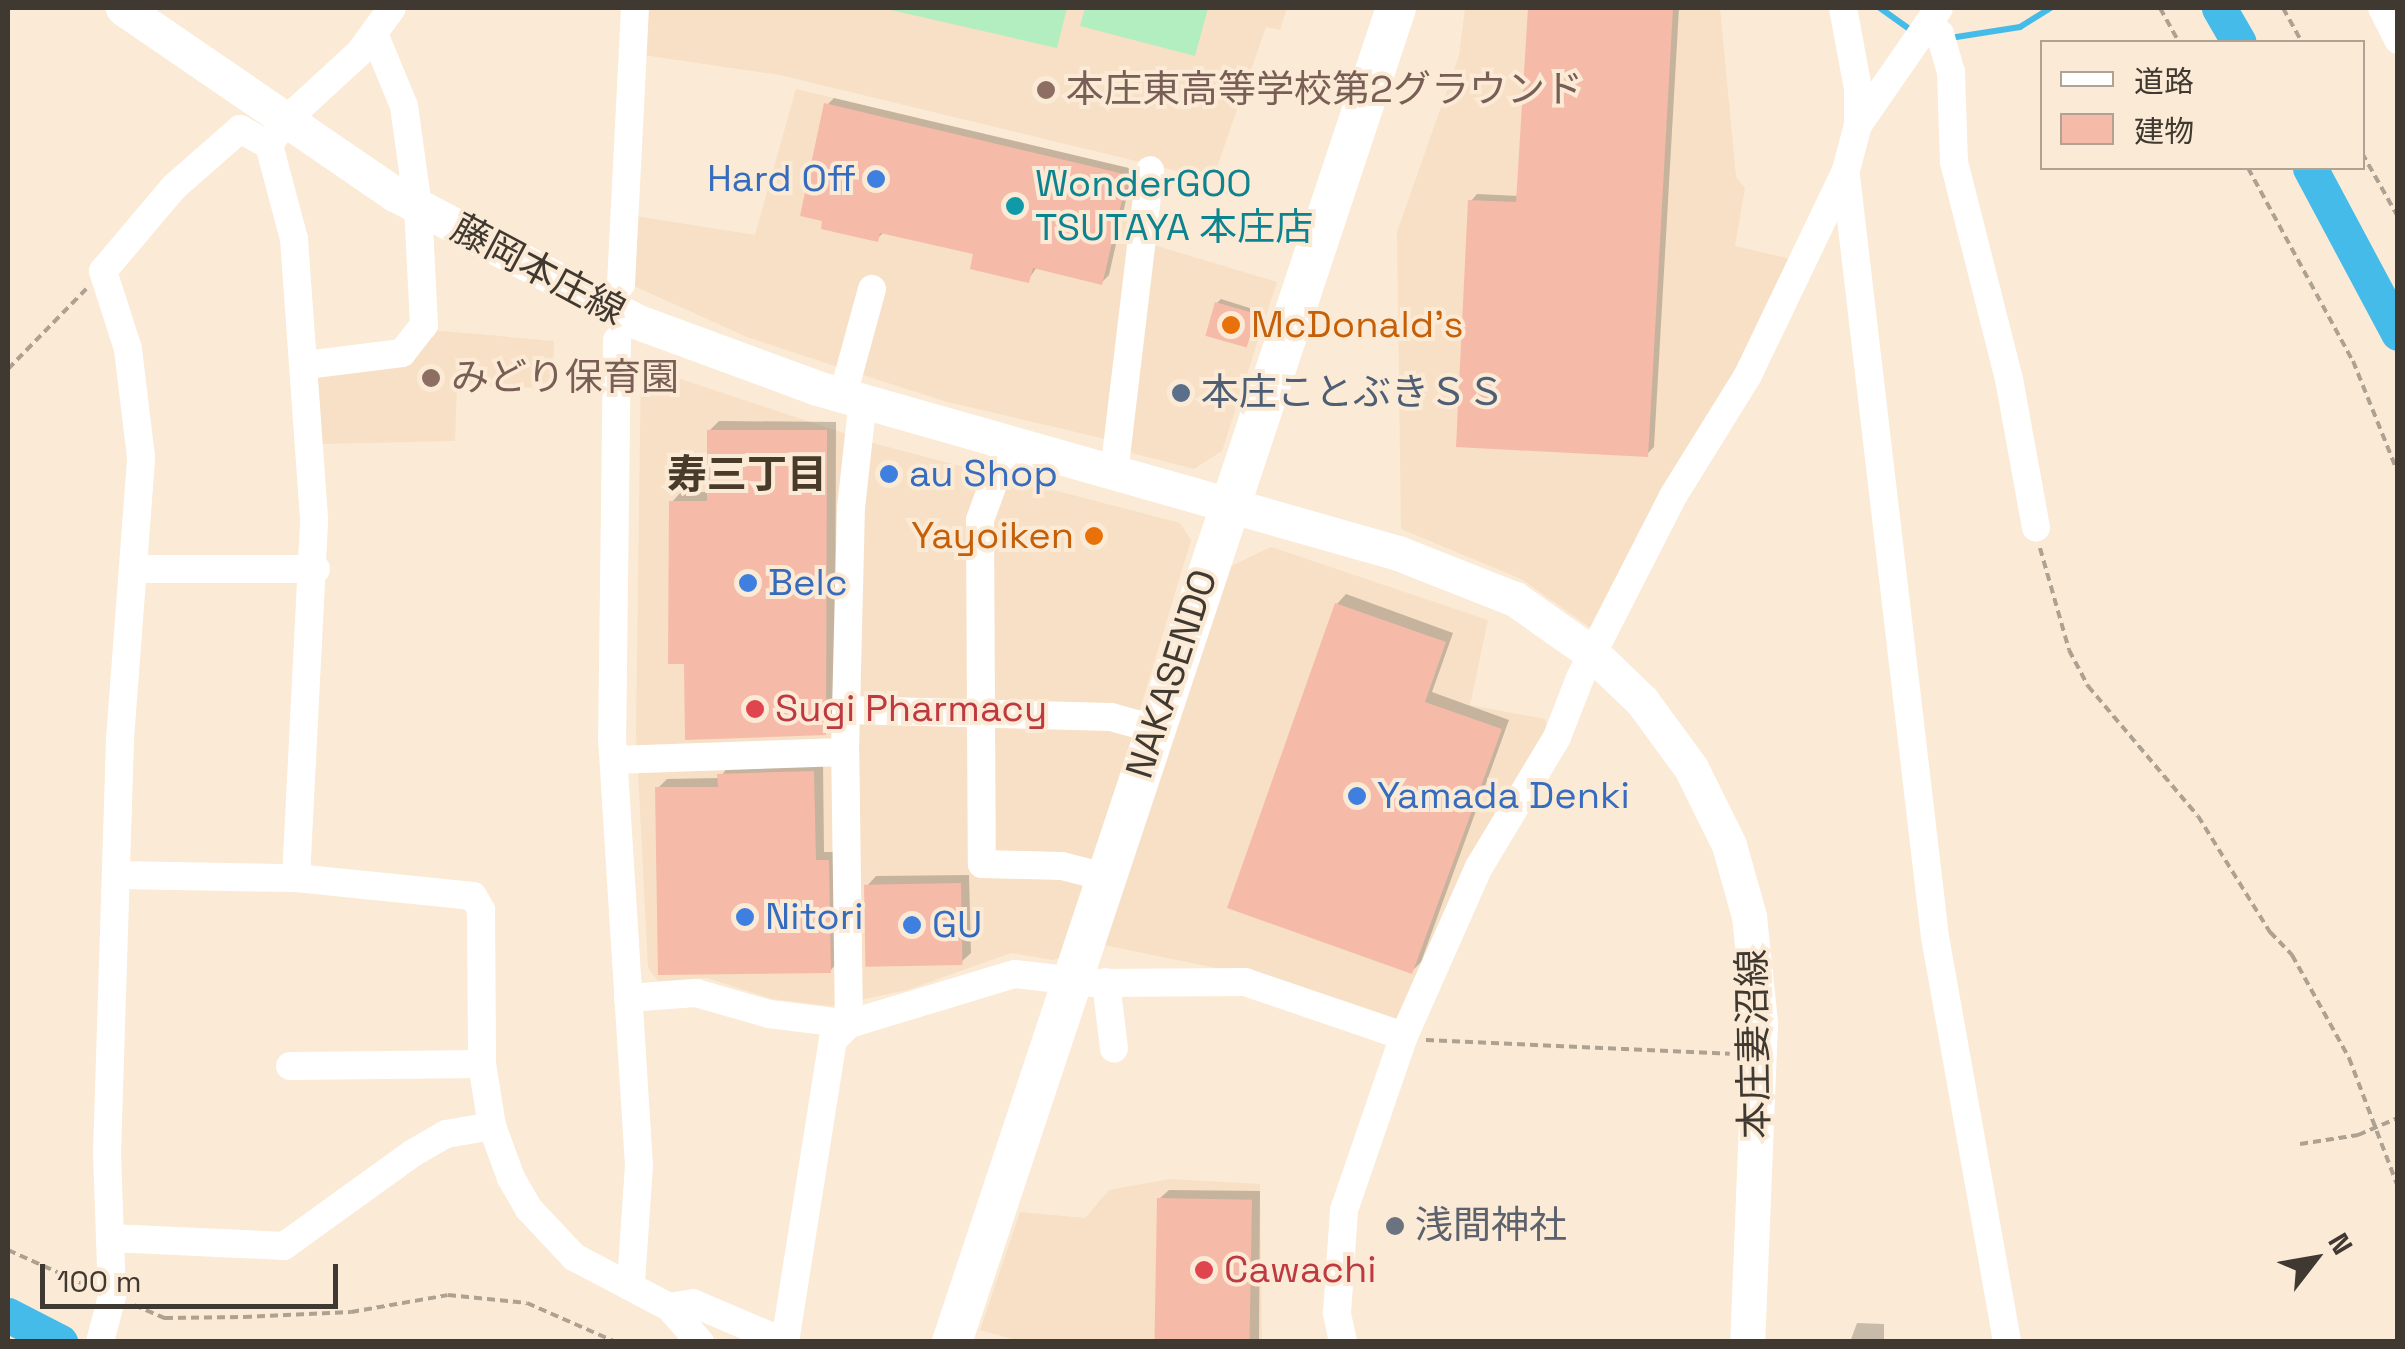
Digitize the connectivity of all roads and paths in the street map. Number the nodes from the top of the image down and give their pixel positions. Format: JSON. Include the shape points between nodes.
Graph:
{"nodes":[{"id":1,"x":124,"y":8,"type":"edge"},
{"id":2,"x":392,"y":8,"type":"edge"},
{"id":3,"x":636,"y":8,"type":"edge"},
{"id":4,"x":1396,"y":8,"type":"edge"},
{"id":5,"x":1842,"y":8,"type":"edge"},
{"id":6,"x":2160,"y":8,"type":"edge"},
{"id":7,"x":2283,"y":8,"type":"edge"},
{"id":8,"x":2382,"y":8,"type":"edge"},
{"id":9,"x":1932,"y":33,"type":"edge"},
{"id":10,"x":375,"y":36,"type":"junction"},
{"id":11,"x":2179,"y":40,"type":"edge"},
{"id":12,"x":2301,"y":40,"type":"edge"},
{"id":13,"x":2398,"y":40,"type":"edge"},
{"id":14,"x":1858,"y":125,"type":"junction"},
{"id":15,"x":277,"y":133,"type":"junction"},
{"id":16,"x":2365,"y":158,"type":"edge"},
{"id":17,"x":1150,"y":170,"type":"dead end"},
{"id":18,"x":1846,"y":170,"type":"junction"},
{"id":19,"x":2249,"y":170,"type":"edge"},
{"id":20,"x":418,"y":206,"type":"junction"},
{"id":21,"x":2398,"y":217,"type":"edge"},
{"id":22,"x":103,"y":271,"type":"junction"},
{"id":23,"x":621,"y":284,"type":"dead end"},
{"id":24,"x":872,"y":289,"type":"dead end"},
{"id":25,"x":617,"y":340,"type":"dead end"},
{"id":26,"x":306,"y":365,"type":"junction"},
{"id":27,"x":8,"y":369,"type":"edge"},
{"id":28,"x":852,"y":398,"type":"junction"},
{"id":29,"x":1008,"y":443,"type":"junction"},
{"id":30,"x":1114,"y":473,"type":"junction"},
{"id":31,"x":2398,"y":473,"type":"edge"},
{"id":32,"x":1228,"y":505,"type":"junction"},
{"id":33,"x":2036,"y":528,"type":"joint"},
{"id":34,"x":316,"y":569,"type":"junction"},
{"id":35,"x":137,"y":570,"type":"junction"},
{"id":36,"x":1594,"y":654,"type":"junction"},
{"id":37,"x":846,"y":710,"type":"junction"},
{"id":38,"x":981,"y":712,"type":"junction"},
{"id":39,"x":1154,"y":729,"type":"junction"},
{"id":40,"x":845,"y":752,"type":"junction"},
{"id":41,"x":614,"y":760,"type":"junction"},
{"id":42,"x":117,"y":875,"type":"junction"},
{"id":43,"x":1105,"y":877,"type":"junction"},
{"id":44,"x":296,"y":878,"type":"junction"},
{"id":45,"x":1089,"y":981,"type":"junction"},
{"id":46,"x":628,"y":998,"type":"junction"},
{"id":47,"x":850,"y":1024,"type":"junction"},
{"id":48,"x":1404,"y":1036,"type":"junction"},
{"id":49,"x":1114,"y":1049,"type":"dead end"},
{"id":50,"x":1760,"y":1054,"type":"junction"},
{"id":51,"x":482,"y":1064,"type":"junction"},
{"id":52,"x":290,"y":1066,"type":"dead end"},
{"id":53,"x":2398,"y":1118,"type":"edge"},
{"id":54,"x":492,"y":1126,"type":"junction"},
{"id":55,"x":2375,"y":1126,"type":"junction"},
{"id":56,"x":2300,"y":1144,"type":"dead end"},
{"id":57,"x":2398,"y":1187,"type":"edge"},
{"id":58,"x":110,"y":1238,"type":"junction"},
{"id":59,"x":8,"y":1250,"type":"edge"},
{"id":60,"x":631,"y":1282,"type":"junction"},
{"id":61,"x":112,"y":1296,"type":"junction"},
{"id":62,"x":669,"y":1307,"type":"junction"},
{"id":63,"x":100,"y":1342,"type":"edge"},
{"id":64,"x":616,"y":1342,"type":"edge"},
{"id":65,"x":700,"y":1342,"type":"edge"},
{"id":66,"x":784,"y":1342,"type":"edge"},
{"id":67,"x":952,"y":1342,"type":"edge"},
{"id":68,"x":1343,"y":1342,"type":"edge"},
{"id":69,"x":1747,"y":1342,"type":"edge"},
{"id":70,"x":2007,"y":1342,"type":"edge"}],
"edges":[{"from":1,"to":15,"type":"main road","name":"藤岡本庄線"},
{"from":2,"to":10,"type":"street"},
{"from":3,"to":23,"type":"street"},
{"from":4,"to":32,"type":"highway","name":"NAKASENDO"},
{"from":5,"to":14,"type":"street","via":[[1854,42]]},
{"from":6,"to":11,"type":"path"},
{"from":7,"to":12,"type":"path"},
{"from":8,"to":13,"type":"street"},
{"from":9,"to":14,"type":"street"},
{"from":9,"to":33,"type":"street"},
{"from":10,"to":15,"type":"street"},
{"from":10,"to":20,"type":"street","via":[[404,106]]},
{"from":14,"to":18,"type":"street"},
{"from":15,"to":20,"type":"main road","name":"藤岡本庄線"},
{"from":15,"to":22,"type":"street","via":[[240,129],[174,187]]},
{"from":15,"to":26,"type":"street"},
{"from":16,"to":21,"type":"path"},
{"from":17,"to":30,"type":"street"},
{"from":18,"to":36,"type":"street","via":[[1748,375],[1672,496]]},
{"from":18,"to":70,"type":"street","via":[[1934,937]]},
{"from":19,"to":31,"type":"path","via":[[2353,360]]},
{"from":20,"to":26,"type":"street","via":[[424,325],[415,343],[402,353]]},
{"from":20,"to":28,"type":"main road","name":"藤岡本庄線","via":[[638,322]]},
{"from":22,"to":27,"type":"path"},
{"from":22,"to":35,"type":"street","via":[[135,396]]},
{"from":24,"to":28,"type":"street"},
{"from":25,"to":41,"type":"street"},
{"from":26,"to":34,"type":"street"},
{"from":28,"to":29,"type":"main road","name":"藤岡本庄線"},
{"from":28,"to":37,"type":"street"},
{"from":29,"to":30,"type":"main road","name":"藤岡本庄線"},
{"from":29,"to":38,"type":"street","via":[[980,520]]},
{"from":30,"to":32,"type":"main road","name":"藤岡本庄線"},
{"from":32,"to":36,"type":"main road","name":"本庄妻沼線","via":[[1398,554],[1515,599]]},
{"from":32,"to":39,"type":"highway","name":"NAKASENDO"},
{"from":33,"to":55,"type":"path","via":[[2056,615],[2088,686],[2198,816],[2270,932],[2292,955],[2350,1058]]},
{"from":34,"to":35,"type":"street"},
{"from":34,"to":44,"type":"street"},
{"from":35,"to":42,"type":"street","via":[[120,740]]},
{"from":36,"to":48,"type":"street","via":[[1564,721],[1479,867]]},
{"from":36,"to":50,"type":"main road","name":"本庄妻沼線","via":[[1668,734],[1729,844],[1756,950]]},
{"from":37,"to":38,"type":"street"},
{"from":37,"to":40,"type":"street"},
{"from":38,"to":39,"type":"street","via":[[1110,717]]},
{"from":38,"to":43,"type":"street","via":[[982,864],[1062,866]]},
{"from":39,"to":43,"type":"highway","name":"NAKASENDO"},
{"from":40,"to":41,"type":"street"},
{"from":40,"to":47,"type":"street"},
{"from":41,"to":46,"type":"street"},
{"from":42,"to":44,"type":"street"},
{"from":42,"to":58,"type":"street"},
{"from":43,"to":45,"type":"highway","name":"NAKASENDO"},
{"from":44,"to":51,"type":"street","via":[[473,896],[481,910]]},
{"from":45,"to":47,"type":"street","via":[[992,978]]},
{"from":45,"to":48,"type":"street","via":[[1245,982]]},
{"from":45,"to":49,"type":"street"},
{"from":45,"to":67,"type":"highway","name":"NAKASENDO"},
{"from":46,"to":47,"type":"street","via":[[696,993],[769,1014]]},
{"from":46,"to":60,"type":"street","via":[[638,1164]]},
{"from":47,"to":66,"type":"street","via":[[832,1040]]},
{"from":48,"to":50,"type":"path","via":[[1497,1046],[1569,1042],[1686,1055]]},
{"from":48,"to":68,"type":"street","via":[[1344,1210],[1338,1313]]},
{"from":50,"to":69,"type":"main road","name":"本庄妻沼線"},
{"from":51,"to":52,"type":"street"},
{"from":51,"to":54,"type":"street"},
{"from":53,"to":55,"type":"path"},
{"from":54,"to":58,"type":"street","via":[[446,1134],[413,1153],[284,1246]]},
{"from":54,"to":60,"type":"street","via":[[511,1178],[550,1235],[574,1258]]},
{"from":55,"to":56,"type":"path"},
{"from":55,"to":57,"type":"path"},
{"from":58,"to":61,"type":"street"},
{"from":59,"to":61,"type":"path"},
{"from":60,"to":62,"type":"street"},
{"from":61,"to":63,"type":"street"},
{"from":61,"to":64,"type":"path","via":[[165,1318],[351,1312],[448,1295],[527,1303]]},
{"from":62,"to":65,"type":"street"},
{"from":62,"to":66,"type":"street","via":[[693,1303]]}]}
